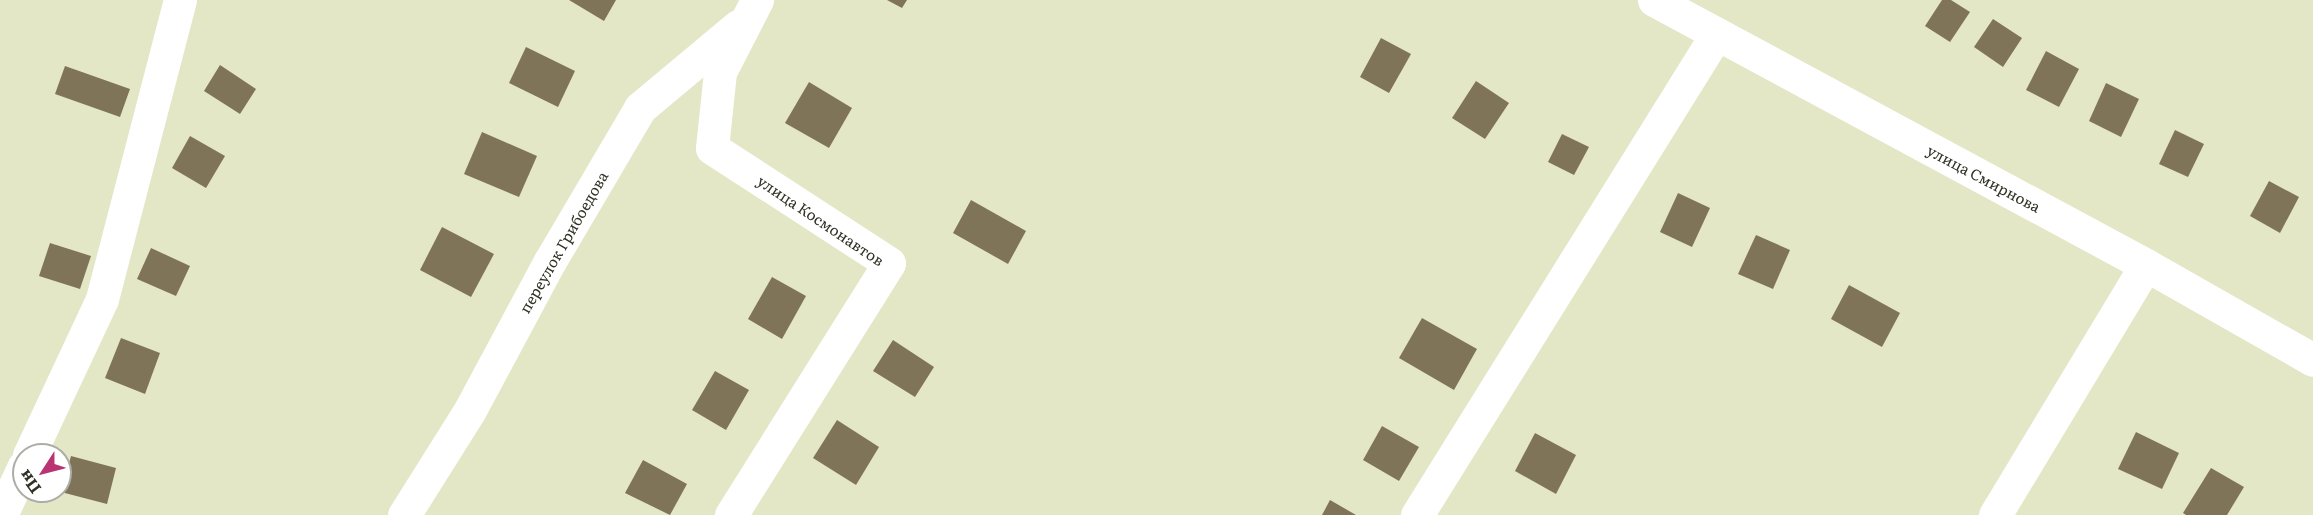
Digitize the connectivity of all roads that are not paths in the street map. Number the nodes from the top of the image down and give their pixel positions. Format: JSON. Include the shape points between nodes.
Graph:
{"nodes":[{"id":1,"x":180,"y":0,"type":"edge"},
{"id":2,"x":1653,"y":0,"type":"edge"},
{"id":3,"x":752,"y":8,"type":"edge"},
{"id":4,"x":1716,"y":35,"type":"junction"},
{"id":5,"x":2146,"y":265,"type":"junction"},
{"id":6,"x":2313,"y":360,"type":"edge"},
{"id":7,"x":35,"y":443,"type":"edge"},
{"id":8,"x":12,"y":492,"type":"edge"},
{"id":9,"x":1,"y":515,"type":"edge"},
{"id":10,"x":405,"y":515,"type":"edge"},
{"id":11,"x":731,"y":515,"type":"edge"},
{"id":12,"x":1417,"y":515,"type":"edge"},
{"id":13,"x":1995,"y":515,"type":"edge"}],
"edges":[{"from":1,"to":7,"type":"street","via":[[102,299]]},
{"from":2,"to":4,"type":"street","name":"улица Смирнова"},
{"from":3,"to":10,"type":"street","name":"переулок Грибоедова","via":[[640,108],[550,261],[471,410]]},
{"from":3,"to":11,"type":"street","name":"улица Космонавтов","via":[[720,72],[712,148],[889,263]]},
{"from":4,"to":5,"type":"street","name":"улица Смирнова"},
{"from":4,"to":12,"type":"street"},
{"from":5,"to":6,"type":"street","name":"улица Смирнова"},
{"from":5,"to":13,"type":"street"},
{"from":8,"to":9,"type":"street"}]}
